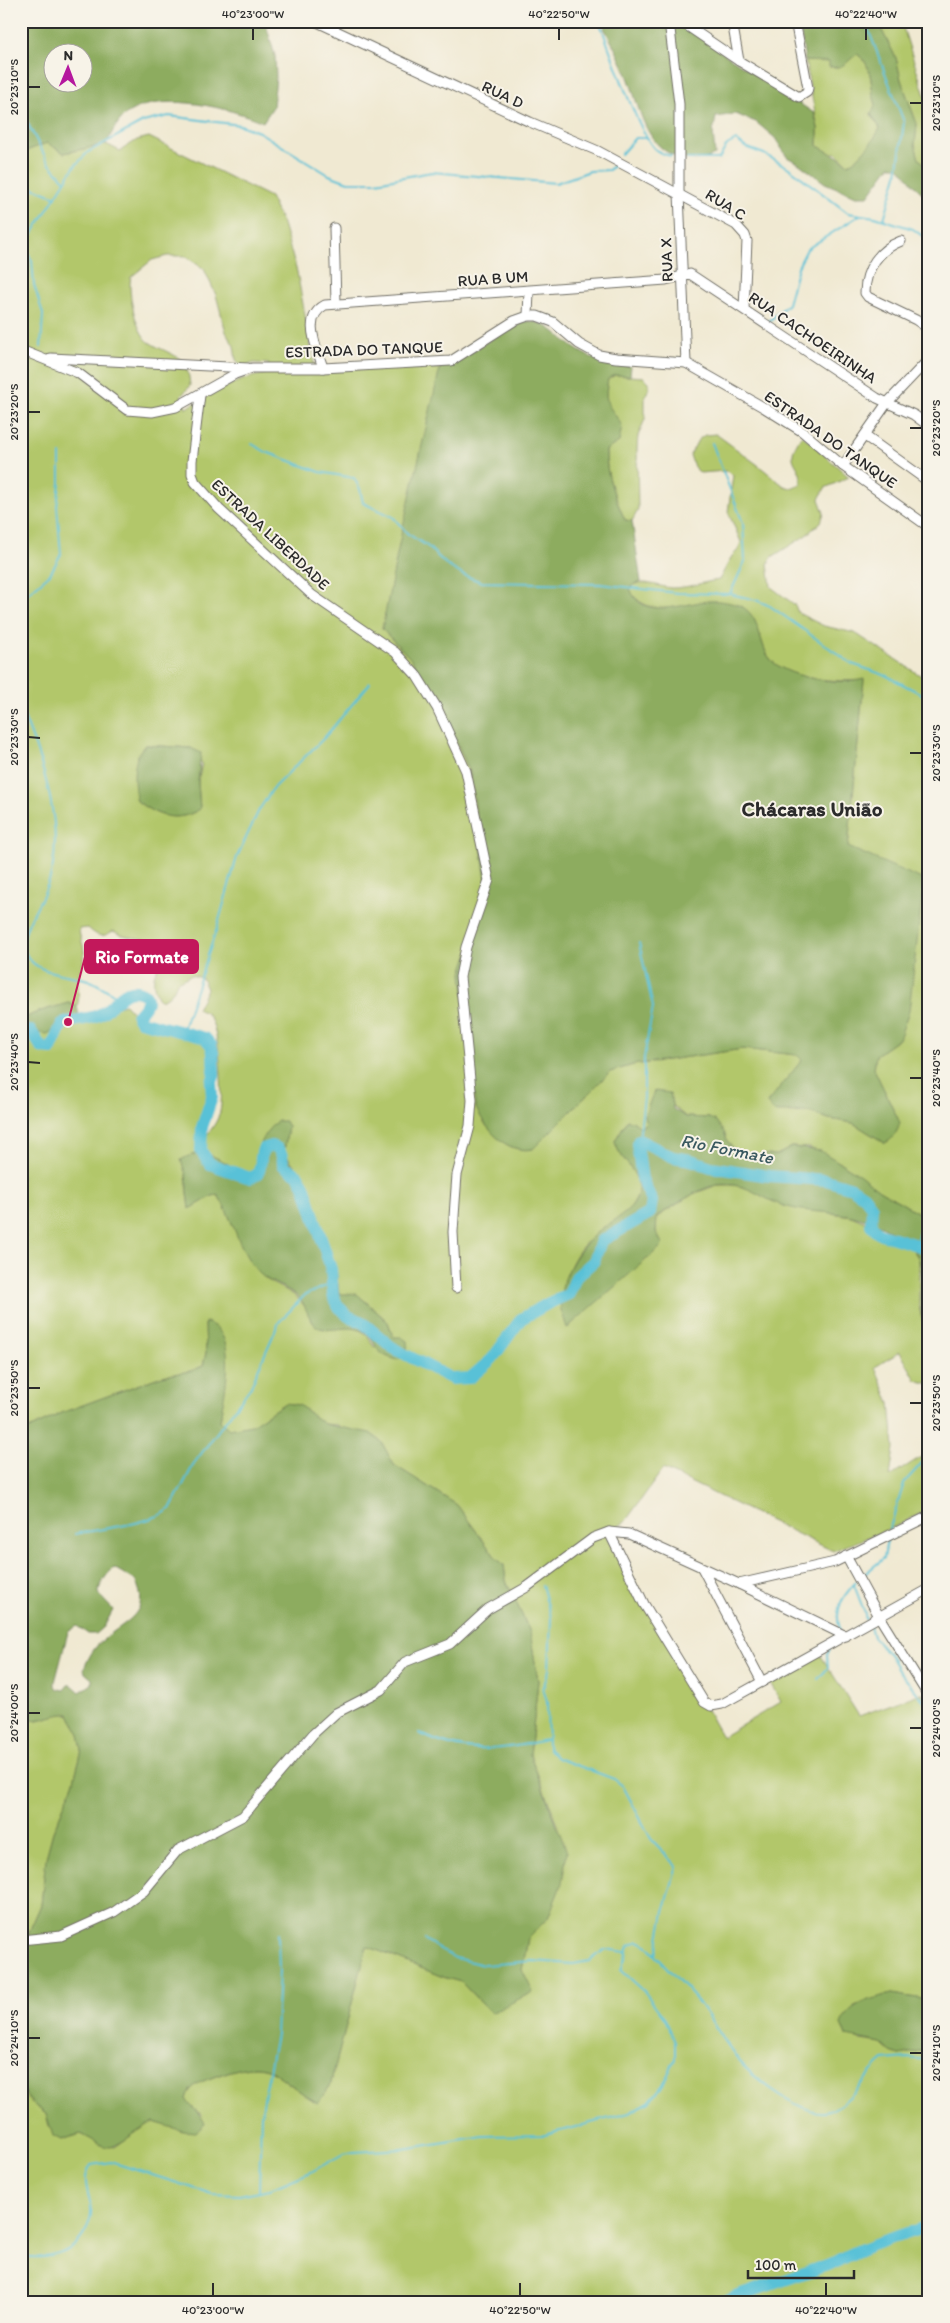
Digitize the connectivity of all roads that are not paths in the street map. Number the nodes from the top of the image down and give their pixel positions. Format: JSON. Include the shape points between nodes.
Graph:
{"nodes":[{"id":1,"x":315,"y":21,"type":"edge"},
{"id":2,"x":669,"y":21,"type":"edge"},
{"id":3,"x":680,"y":21,"type":"edge"},
{"id":4,"x":732,"y":21,"type":"edge"},
{"id":5,"x":795,"y":21,"type":"edge"},
{"id":6,"x":739,"y":61,"type":"junction"},
{"id":7,"x":679,"y":193,"type":"junction"},
{"id":8,"x":334,"y":228,"type":"dead end"},
{"id":9,"x":901,"y":241,"type":"dead end"},
{"id":10,"x":681,"y":275,"type":"junction"},
{"id":11,"x":529,"y":291,"type":"junction"},
{"id":12,"x":336,"y":303,"type":"junction"},
{"id":13,"x":744,"y":309,"type":"junction"},
{"id":14,"x":528,"y":316,"type":"junction"},
{"id":15,"x":929,"y":330,"type":"edge"},
{"id":16,"x":21,"y":350,"type":"edge"},
{"id":17,"x":43,"y":358,"type":"junction"},
{"id":18,"x":929,"y":359,"type":"edge"},
{"id":19,"x":686,"y":363,"type":"junction"},
{"id":20,"x":252,"y":368,"type":"junction"},
{"id":21,"x":323,"y":368,"type":"junction"},
{"id":22,"x":200,"y":395,"type":"junction"},
{"id":23,"x":887,"y":403,"type":"junction"},
{"id":24,"x":929,"y":426,"type":"edge"},
{"id":25,"x":865,"y":436,"type":"junction"},
{"id":26,"x":844,"y":466,"type":"junction"},
{"id":27,"x":929,"y":482,"type":"edge"},
{"id":28,"x":929,"y":527,"type":"edge"},
{"id":29,"x":456,"y":1288,"type":"dead end"},
{"id":30,"x":929,"y":1516,"type":"edge"},
{"id":31,"x":609,"y":1532,"type":"junction"},
{"id":32,"x":846,"y":1556,"type":"junction"},
{"id":33,"x":702,"y":1568,"type":"junction"},
{"id":34,"x":739,"y":1584,"type":"junction"},
{"id":35,"x":929,"y":1589,"type":"edge"},
{"id":36,"x":880,"y":1618,"type":"junction"},
{"id":37,"x":846,"y":1636,"type":"junction"},
{"id":38,"x":762,"y":1682,"type":"junction"},
{"id":39,"x":929,"y":1697,"type":"edge"},
{"id":40,"x":21,"y":1940,"type":"edge"}],
"edges":[{"from":1,"to":7,"type":"street","name":"RUA D","via":[[598,151]]},
{"from":2,"to":7,"type":"street","name":"RUA X","via":[[678,104]]},
{"from":3,"to":6,"type":"street"},
{"from":4,"to":6,"type":"street"},
{"from":5,"to":6,"type":"street","via":[[807,92],[799,97],[792,94]]},
{"from":7,"to":10,"type":"street","name":"RUA X"},
{"from":7,"to":13,"type":"street","name":"RUA C","via":[[736,225],[745,235]]},
{"from":8,"to":12,"type":"street"},
{"from":9,"to":15,"type":"street","via":[[880,252],[871,268],[865,293]]},
{"from":10,"to":11,"type":"street","name":"RUA B UM","via":[[666,280]]},
{"from":10,"to":13,"type":"street","name":"RUA CACHOEIRINHA","via":[[695,275]]},
{"from":10,"to":19,"type":"street","name":"RUA X"},
{"from":11,"to":12,"type":"street","name":"RUA B UM"},
{"from":11,"to":14,"type":"street"},
{"from":12,"to":21,"type":"street","name":"RUA B UM","via":[[320,308],[312,320]]},
{"from":13,"to":23,"type":"street","name":"RUA CACHOEIRINHA"},
{"from":14,"to":19,"type":"street","name":"ESTRADA DO TANQUE","via":[[553,322],[598,355]]},
{"from":14,"to":21,"type":"street","name":"ESTRADA DO TANQUE","via":[[514,321],[451,361]]},
{"from":16,"to":17,"type":"street","name":"ESTRADA DO TANQUE"},
{"from":17,"to":20,"type":"street"},
{"from":17,"to":22,"type":"street","name":"ESTRADA DO TANQUE","via":[[78,373],[121,406],[135,412],[164,411]]},
{"from":18,"to":23,"type":"street"},
{"from":19,"to":26,"type":"street","name":"ESTRADA DO TANQUE","via":[[803,432]]},
{"from":20,"to":21,"type":"street","name":"ESTRADA DO TANQUE"},
{"from":20,"to":22,"type":"street","name":"ESTRADA DO TANQUE","via":[[235,374]]},
{"from":22,"to":29,"type":"street","name":"ESTRADA LIBERDADE","via":[[192,461],[195,482],[312,595],[395,652],[417,676],[437,708],[466,771],[488,880],[466,947],[460,977],[472,1100],[470,1126],[457,1176],[453,1232]]},
{"from":23,"to":24,"type":"street","name":"RUA CACHOEIRINHA"},
{"from":23,"to":25,"type":"street"},
{"from":25,"to":26,"type":"street"},
{"from":25,"to":27,"type":"street"},
{"from":26,"to":28,"type":"street","name":"ESTRADA DO TANQUE"},
{"from":30,"to":32,"type":"street"},
{"from":31,"to":33,"type":"street","via":[[629,1534]]},
{"from":31,"to":38,"type":"street","via":[[644,1604],[704,1702],[711,1706],[722,1704]]},
{"from":31,"to":40,"type":"street","via":[[593,1538],[527,1587],[488,1608],[450,1644],[405,1662],[381,1690],[336,1714],[312,1734],[243,1816],[178,1850],[144,1891],[114,1912],[61,1936]]},
{"from":32,"to":34,"type":"street","via":[[823,1565]]},
{"from":32,"to":36,"type":"street"},
{"from":33,"to":34,"type":"street"},
{"from":33,"to":38,"type":"street"},
{"from":34,"to":37,"type":"street"},
{"from":35,"to":36,"type":"street"},
{"from":36,"to":37,"type":"street"},
{"from":36,"to":39,"type":"street"},
{"from":37,"to":38,"type":"street"}]}
